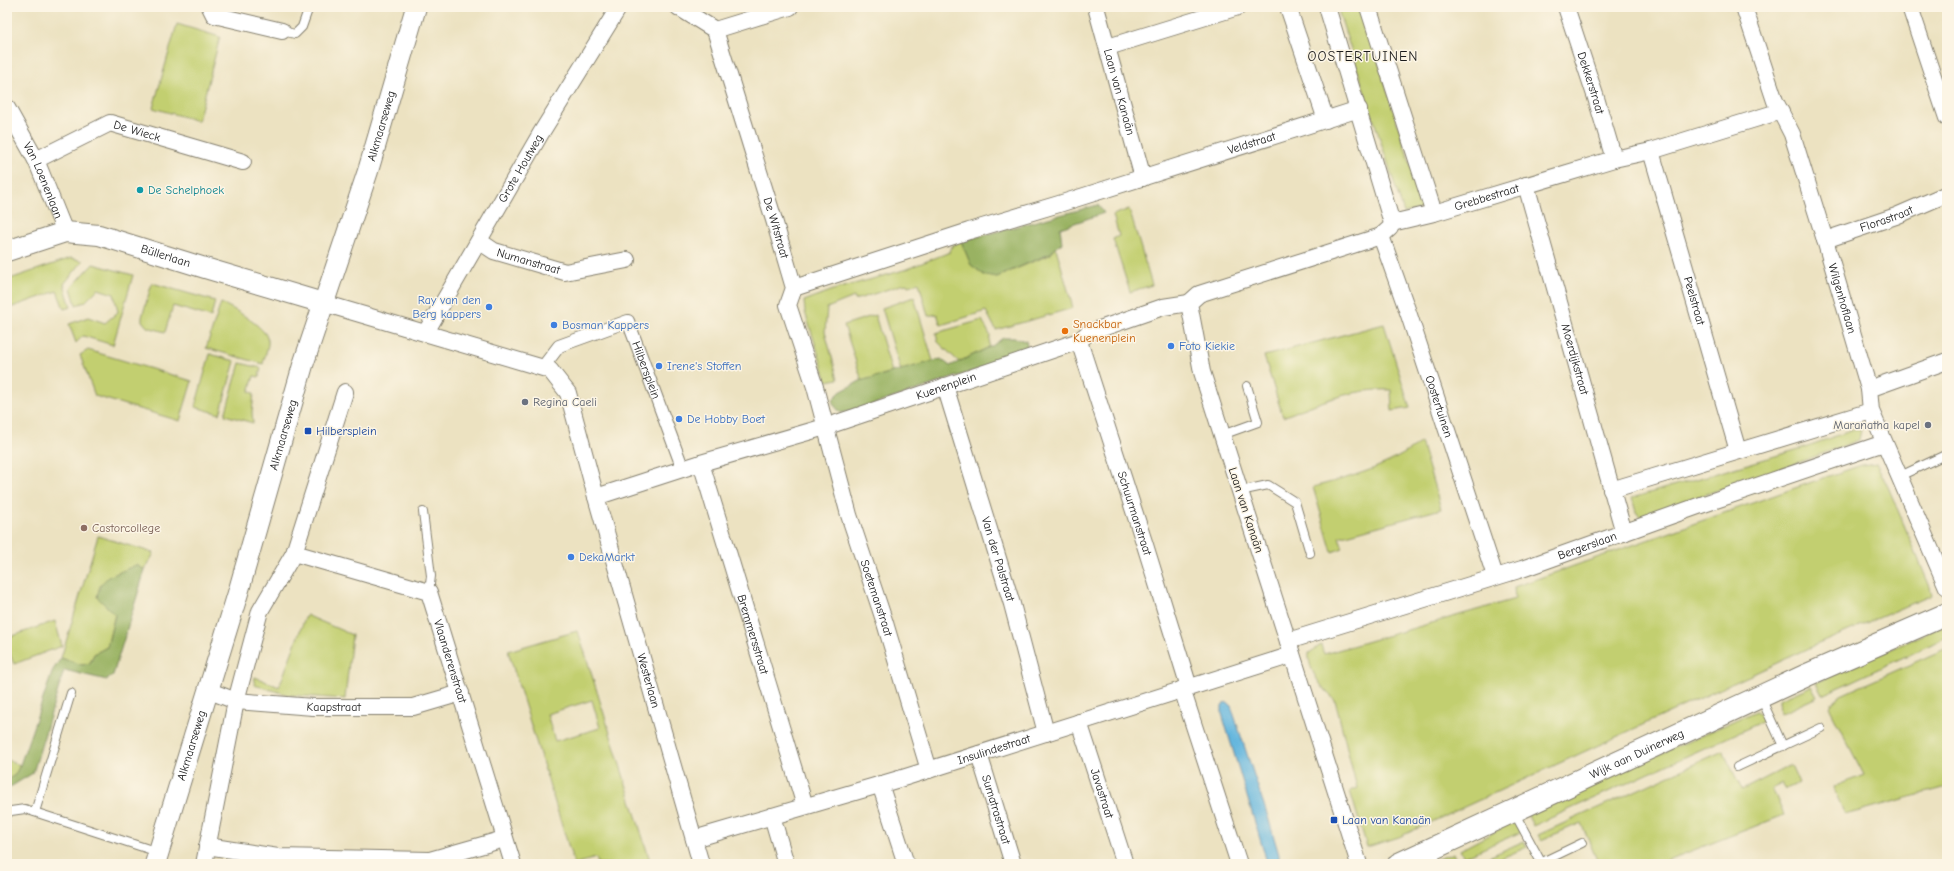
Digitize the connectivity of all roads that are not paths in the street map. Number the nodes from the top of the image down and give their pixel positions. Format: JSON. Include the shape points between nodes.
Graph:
{"nodes":[{"id":1,"x":210,"y":7,"type":"edge"},
{"id":2,"x":309,"y":7,"type":"edge"},
{"id":3,"x":416,"y":7,"type":"edge"},
{"id":4,"x":619,"y":7,"type":"edge"},
{"id":5,"x":678,"y":7,"type":"edge"},
{"id":6,"x":790,"y":7,"type":"edge"},
{"id":7,"x":1096,"y":7,"type":"edge"},
{"id":8,"x":1238,"y":7,"type":"edge"},
{"id":9,"x":1288,"y":7,"type":"edge"},
{"id":10,"x":1327,"y":7,"type":"edge"},
{"id":11,"x":1368,"y":7,"type":"edge"},
{"id":12,"x":1566,"y":7,"type":"edge"},
{"id":13,"x":1744,"y":7,"type":"edge"},
{"id":14,"x":1910,"y":7,"type":"edge"},
{"id":15,"x":715,"y":30,"type":"junction"},
{"id":16,"x":282,"y":31,"type":"joint"},
{"id":17,"x":1108,"y":47,"type":"junction"},
{"id":18,"x":7,"y":108,"type":"edge"},
{"id":19,"x":1359,"y":109,"type":"junction"},
{"id":20,"x":1781,"y":111,"type":"junction"},
{"id":21,"x":1947,"y":118,"type":"edge"},
{"id":22,"x":1326,"y":120,"type":"junction"},
{"id":23,"x":1651,"y":151,"type":"junction"},
{"id":24,"x":1614,"y":159,"type":"junction"},
{"id":25,"x":36,"y":160,"type":"junction"},
{"id":26,"x":243,"y":162,"type":"dead end"},
{"id":27,"x":1144,"y":178,"type":"junction"},
{"id":28,"x":1526,"y":185,"type":"junction"},
{"id":29,"x":1947,"y":194,"type":"edge"},
{"id":30,"x":1434,"y":213,"type":"junction"},
{"id":31,"x":1392,"y":222,"type":"junction"},
{"id":32,"x":65,"y":232,"type":"junction"},
{"id":33,"x":1381,"y":236,"type":"junction"},
{"id":34,"x":1826,"y":240,"type":"junction"},
{"id":35,"x":479,"y":241,"type":"junction"},
{"id":36,"x":7,"y":251,"type":"edge"},
{"id":37,"x":628,"y":260,"type":"dead end"},
{"id":38,"x":794,"y":288,"type":"junction"},
{"id":39,"x":1194,"y":299,"type":"junction"},
{"id":40,"x":323,"y":302,"type":"junction"},
{"id":41,"x":426,"y":332,"type":"junction"},
{"id":42,"x":1079,"y":341,"type":"junction"},
{"id":43,"x":1947,"y":361,"type":"edge"},
{"id":44,"x":543,"y":367,"type":"junction"},
{"id":45,"x":945,"y":386,"type":"junction"},
{"id":46,"x":1248,"y":386,"type":"dead end"},
{"id":47,"x":1869,"y":389,"type":"junction"},
{"id":48,"x":345,"y":392,"type":"dead end"},
{"id":49,"x":1872,"y":411,"type":"junction"},
{"id":50,"x":825,"y":427,"type":"junction"},
{"id":51,"x":1222,"y":435,"type":"junction"},
{"id":52,"x":1884,"y":443,"type":"junction"},
{"id":53,"x":1738,"y":451,"type":"junction"},
{"id":54,"x":1947,"y":454,"type":"edge"},
{"id":55,"x":701,"y":463,"type":"junction"},
{"id":56,"x":683,"y":469,"type":"junction"},
{"id":57,"x":1900,"y":476,"type":"junction"},
{"id":58,"x":1611,"y":490,"type":"junction"},
{"id":59,"x":1240,"y":491,"type":"junction"},
{"id":60,"x":596,"y":497,"type":"junction"},
{"id":61,"x":424,"y":512,"type":"dead end"},
{"id":62,"x":1624,"y":533,"type":"junction"},
{"id":63,"x":294,"y":553,"type":"junction"},
{"id":64,"x":1310,"y":553,"type":"dead end"},
{"id":65,"x":1495,"y":576,"type":"junction"},
{"id":66,"x":1947,"y":587,"type":"edge"},
{"id":67,"x":429,"y":592,"type":"junction"},
{"id":68,"x":1947,"y":614,"type":"edge"},
{"id":69,"x":1290,"y":648,"type":"junction"},
{"id":70,"x":1185,"y":688,"type":"junction"},
{"id":71,"x":207,"y":690,"type":"junction"},
{"id":72,"x":72,"y":693,"type":"dead end"},
{"id":73,"x":461,"y":693,"type":"junction"},
{"id":74,"x":1760,"y":697,"type":"junction"},
{"id":75,"x":236,"y":701,"type":"junction"},
{"id":76,"x":1079,"y":722,"type":"junction"},
{"id":77,"x":1821,"y":728,"type":"dead end"},
{"id":78,"x":1046,"y":733,"type":"junction"},
{"id":79,"x":1783,"y":746,"type":"junction"},
{"id":80,"x":979,"y":754,"type":"junction"},
{"id":81,"x":1737,"y":767,"type":"dead end"},
{"id":82,"x":929,"y":770,"type":"junction"},
{"id":83,"x":880,"y":784,"type":"junction"},
{"id":84,"x":805,"y":806,"type":"junction"},
{"id":85,"x":1514,"y":811,"type":"junction"},
{"id":86,"x":35,"y":812,"type":"junction"},
{"id":87,"x":7,"y":814,"type":"edge"},
{"id":88,"x":772,"y":816,"type":"junction"},
{"id":89,"x":504,"y":838,"type":"junction"},
{"id":90,"x":694,"y":839,"type":"junction"},
{"id":91,"x":1582,"y":843,"type":"dead end"},
{"id":92,"x":207,"y":846,"type":"junction"},
{"id":93,"x":156,"y":858,"type":"edge"},
{"id":94,"x":1540,"y":863,"type":"edge"},
{"id":95,"x":204,"y":864,"type":"edge"},
{"id":96,"x":513,"y":864,"type":"edge"},
{"id":97,"x":701,"y":864,"type":"edge"},
{"id":98,"x":786,"y":864,"type":"edge"},
{"id":99,"x":906,"y":864,"type":"edge"},
{"id":100,"x":1014,"y":864,"type":"edge"},
{"id":101,"x":1125,"y":864,"type":"edge"},
{"id":102,"x":1238,"y":864,"type":"edge"},
{"id":103,"x":1359,"y":864,"type":"edge"},
{"id":104,"x":1399,"y":864,"type":"edge"}],
"edges":[{"from":1,"to":16,"type":"street","via":[[214,15]]},
{"from":2,"to":16,"type":"lane","via":[[302,27],[295,34]]},
{"from":3,"to":40,"type":"street","name":"Alkmaarseweg","via":[[368,171]]},
{"from":4,"to":35,"type":"street","name":"Grote Houtweg","via":[[541,133]]},
{"from":5,"to":15,"type":"street"},
{"from":6,"to":15,"type":"street"},
{"from":7,"to":17,"type":"street","name":"Laan van Kanaän"},
{"from":8,"to":17,"type":"street"},
{"from":9,"to":22,"type":"street"},
{"from":10,"to":19,"type":"street"},
{"from":11,"to":30,"type":"street"},
{"from":12,"to":24,"type":"street","name":"Dekkerstraat"},
{"from":13,"to":20,"type":"street","name":"Wilgenhoflaan","via":[[1775,101]]},
{"from":14,"to":21,"type":"street"},
{"from":15,"to":38,"type":"street","name":"De Witstraat"},
{"from":17,"to":27,"type":"street","name":"Laan van Kanaän"},
{"from":18,"to":25,"type":"street","name":"Van Loenenlaan"},
{"from":19,"to":22,"type":"street","name":"Veldstraat"},
{"from":19,"to":31,"type":"street"},
{"from":20,"to":23,"type":"street","name":"Grebbestraat"},
{"from":20,"to":34,"type":"street","name":"Wilgenhoflaan","via":[[1792,134]]},
{"from":22,"to":27,"type":"street","name":"Veldstraat"},
{"from":23,"to":24,"type":"street","name":"Grebbestraat"},
{"from":23,"to":53,"type":"street","name":"Peelstraat"},
{"from":24,"to":28,"type":"street","name":"Grebbestraat"},
{"from":25,"to":26,"type":"street","name":"De Wieck","via":[[110,123]]},
{"from":25,"to":32,"type":"street","name":"Van Loenenlaan"},
{"from":27,"to":38,"type":"street"},
{"from":28,"to":30,"type":"street","name":"Grebbestraat"},
{"from":28,"to":58,"type":"street","name":"Moerdijkstraat"},
{"from":29,"to":34,"type":"street","name":"Florastraat","via":[[1896,216]]},
{"from":30,"to":31,"type":"street","name":"Grebbestraat"},
{"from":31,"to":33,"type":"street","via":[[1390,228]]},
{"from":32,"to":36,"type":"street","name":"Büllerlaan"},
{"from":32,"to":40,"type":"street","name":"Büllerlaan","via":[[99,235]]},
{"from":33,"to":39,"type":"street"},
{"from":33,"to":65,"type":"street","name":"Oostertuinen"},
{"from":34,"to":47,"type":"street","name":"Wilgenhoflaan"},
{"from":35,"to":37,"type":"street","name":"Numanstraat","via":[[494,251],[565,272]]},
{"from":35,"to":41,"type":"street","name":"Grote Houtweg"},
{"from":38,"to":50,"type":"street","via":[[788,305]]},
{"from":39,"to":42,"type":"street","name":"Kuenenplein","via":[[1088,333]]},
{"from":39,"to":51,"type":"street","name":"Laan van Kanaän","via":[[1202,372]]},
{"from":40,"to":41,"type":"street"},
{"from":40,"to":71,"type":"street","name":"Alkmaarseweg"},
{"from":41,"to":44,"type":"street"},
{"from":42,"to":45,"type":"street","name":"Kuenenplein"},
{"from":42,"to":70,"type":"street","name":"Schuurmanstraat","via":[[1145,545]]},
{"from":43,"to":47,"type":"street"},
{"from":44,"to":56,"type":"street","name":"Hilbersplein","via":[[559,346],[628,321]]},
{"from":44,"to":60,"type":"street","via":[[550,370],[568,393]]},
{"from":45,"to":50,"type":"street","name":"Kuenenplein"},
{"from":45,"to":78,"type":"street","name":"Van der Palstraat","via":[[1012,604]]},
{"from":46,"to":51,"type":"lane","via":[[1258,422]]},
{"from":47,"to":49,"type":"street","name":"Wilgenhoflaan"},
{"from":48,"to":63,"type":"street"},
{"from":49,"to":52,"type":"street","name":"Wilgenhoflaan"},
{"from":49,"to":53,"type":"street"},
{"from":50,"to":55,"type":"street","name":"Kuenenplein"},
{"from":50,"to":82,"type":"street","name":"Soetemanstraat","via":[[849,515],[885,623]]},
{"from":51,"to":59,"type":"street","name":"Laan van Kanaän"},
{"from":52,"to":57,"type":"street","name":"Wilgenhoflaan"},
{"from":52,"to":62,"type":"street","name":"Bergerslaan"},
{"from":53,"to":58,"type":"street"},
{"from":54,"to":57,"type":"lane"},
{"from":55,"to":56,"type":"street"},
{"from":55,"to":84,"type":"street","name":"Bremmersstraat"},
{"from":56,"to":60,"type":"street"},
{"from":57,"to":66,"type":"street","name":"Wilgenhoflaan"},
{"from":58,"to":62,"type":"street","name":"Moerdijkstraat"},
{"from":59,"to":64,"type":"lane","via":[[1268,485],[1295,502]]},
{"from":59,"to":69,"type":"street","name":"Laan van Kanaän"},
{"from":60,"to":90,"type":"street","name":"Westerlaan"},
{"from":61,"to":67,"type":"lane","via":[[431,576]]},
{"from":62,"to":65,"type":"street","name":"Bergerslaan"},
{"from":63,"to":67,"type":"street"},
{"from":63,"to":75,"type":"street","via":[[260,611]]},
{"from":65,"to":69,"type":"street","name":"Bergerslaan"},
{"from":67,"to":73,"type":"street","name":"Vlaanderenstraat"},
{"from":68,"to":74,"type":"main road","name":"Wijk aan Duinerweg"},
{"from":69,"to":70,"type":"street","name":"Insulindestraat"},
{"from":69,"to":103,"type":"street","name":"Laan van Kanaän"},
{"from":70,"to":76,"type":"street","name":"Insulindestraat"},
{"from":70,"to":102,"type":"street","name":"Schuurmanstraat"},
{"from":71,"to":75,"type":"street","name":"Kaapstraat"},
{"from":71,"to":93,"type":"street","name":"Alkmaarseweg"},
{"from":72,"to":86,"type":"lane"},
{"from":73,"to":75,"type":"street","name":"Kaapstraat","via":[[413,707],[313,706]]},
{"from":73,"to":89,"type":"street","name":"Vlaanderenstraat"},
{"from":74,"to":79,"type":"lane"},
{"from":74,"to":85,"type":"main road","name":"Wijk aan Duinerweg"},
{"from":75,"to":92,"type":"street"},
{"from":76,"to":78,"type":"street","name":"Insulindestraat"},
{"from":76,"to":101,"type":"street","name":"Javastraat"},
{"from":77,"to":79,"type":"lane"},
{"from":78,"to":80,"type":"street","name":"Insulindestraat"},
{"from":79,"to":81,"type":"lane"},
{"from":80,"to":82,"type":"street","name":"Insulindestraat"},
{"from":80,"to":100,"type":"street","name":"Sumatrastraat"},
{"from":82,"to":83,"type":"street","name":"Insulindestraat"},
{"from":83,"to":84,"type":"street","name":"Insulindestraat"},
{"from":83,"to":99,"type":"street"},
{"from":84,"to":88,"type":"street","name":"Insulindestraat"},
{"from":85,"to":94,"type":"lane"},
{"from":85,"to":104,"type":"main road","name":"Wijk aan Duinerweg"},
{"from":86,"to":87,"type":"lane","via":[[25,809]]},
{"from":86,"to":93,"type":"lane"},
{"from":88,"to":90,"type":"street","name":"Insulindestraat"},
{"from":88,"to":98,"type":"street"},
{"from":89,"to":92,"type":"street","via":[[430,860],[278,857]]},
{"from":89,"to":96,"type":"street","name":"Vlaanderenstraat"},
{"from":90,"to":97,"type":"street","name":"Westerlaan"},
{"from":91,"to":94,"type":"lane"},
{"from":92,"to":95,"type":"street"}]}
